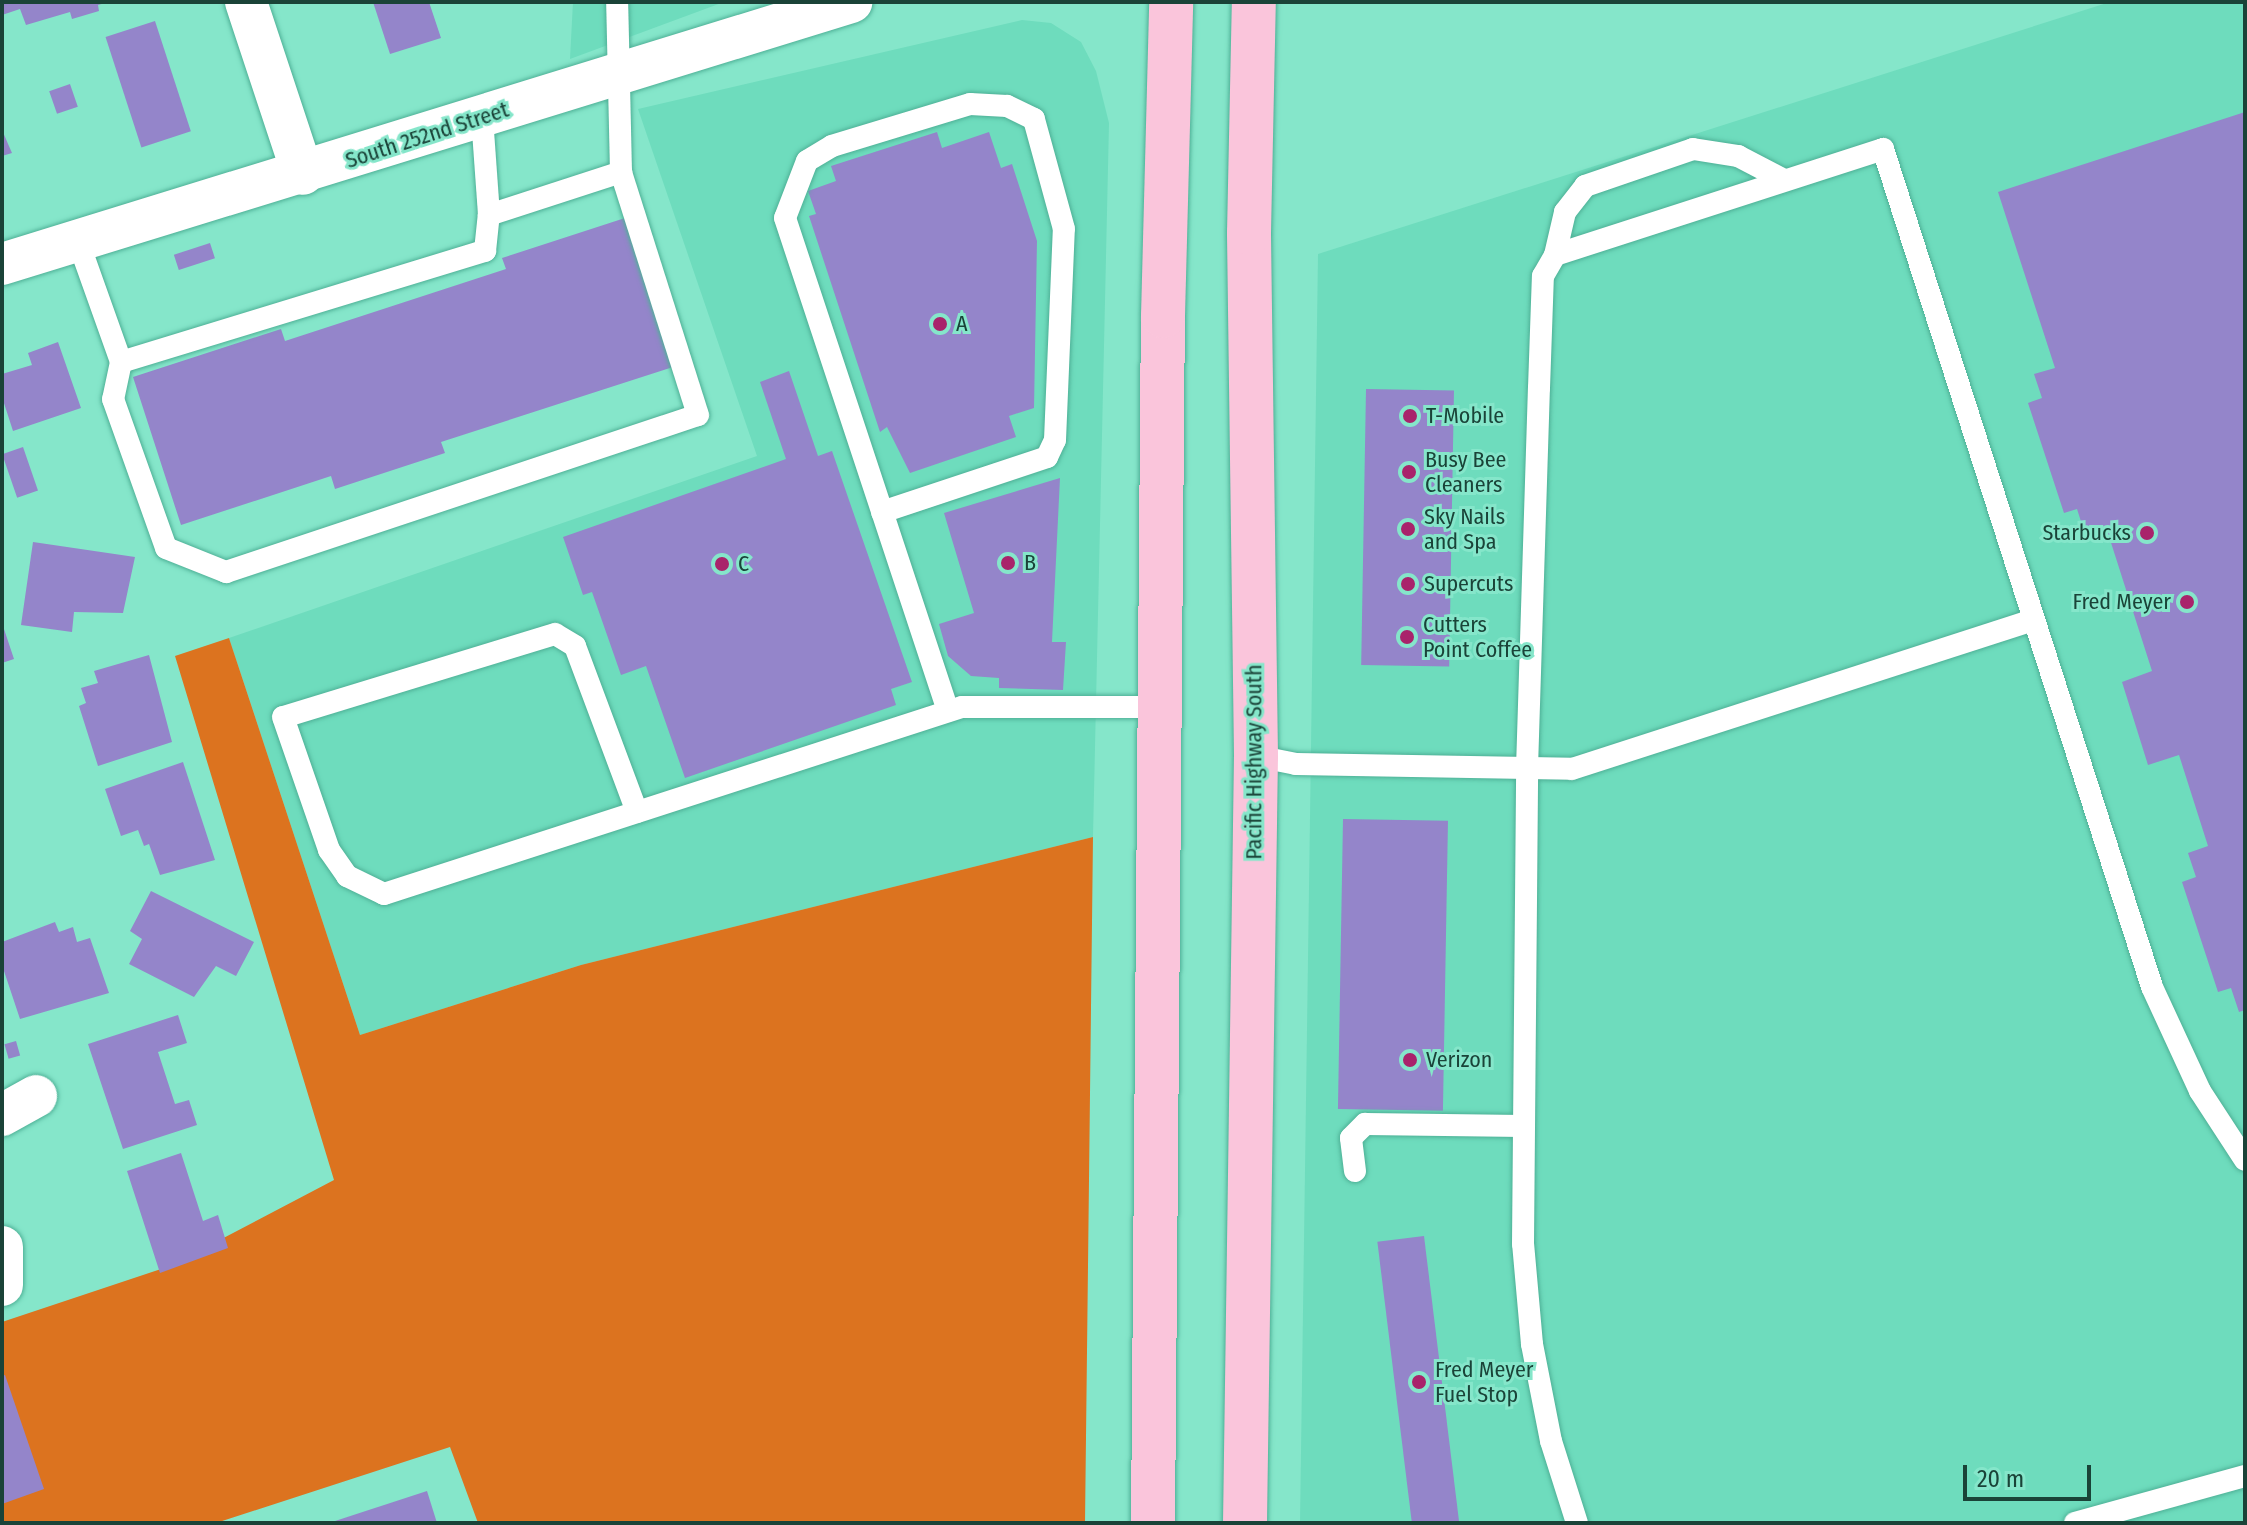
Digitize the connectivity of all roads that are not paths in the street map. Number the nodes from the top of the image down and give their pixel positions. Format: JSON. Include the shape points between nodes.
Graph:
{"nodes":[{"id":1,"x":246,"y":2,"type":"edge"},
{"id":2,"x":617,"y":2,"type":"edge"},
{"id":3,"x":1171,"y":2,"type":"edge"},
{"id":4,"x":1254,"y":2,"type":"edge"},
{"id":5,"x":828,"y":5,"type":"edge"},
{"id":6,"x":617,"y":74,"type":"junction"},
{"id":7,"x":482,"y":117,"type":"junction"},
{"id":8,"x":621,"y":172,"type":"junction"},
{"id":9,"x":303,"y":174,"type":"junction"},
{"id":10,"x":1784,"y":180,"type":"junction"},
{"id":11,"x":489,"y":215,"type":"junction"},
{"id":12,"x":78,"y":241,"type":"junction"},
{"id":13,"x":1555,"y":255,"type":"junction"},
{"id":14,"x":2,"y":264,"type":"edge"},
{"id":15,"x":121,"y":362,"type":"junction"},
{"id":16,"x":882,"y":512,"type":"junction"},
{"id":17,"x":2034,"y":620,"type":"junction"},
{"id":18,"x":1159,"y":707,"type":"junction"},
{"id":19,"x":948,"y":711,"type":"junction"},
{"id":20,"x":1256,"y":756,"type":"junction"},
{"id":21,"x":1527,"y":768,"type":"junction"},
{"id":22,"x":637,"y":812,"type":"junction"},
{"id":23,"x":1523,"y":1126,"type":"junction"},
{"id":24,"x":2245,"y":1160,"type":"edge"},
{"id":25,"x":1355,"y":1171,"type":"dead end"},
{"id":26,"x":2,"y":1247,"type":"edge"},
{"id":27,"x":2,"y":1285,"type":"edge"},
{"id":28,"x":2245,"y":1476,"type":"edge"},
{"id":29,"x":1153,"y":1523,"type":"edge"},
{"id":30,"x":1245,"y":1523,"type":"edge"},
{"id":31,"x":1577,"y":1523,"type":"edge"},
{"id":32,"x":2075,"y":1523,"type":"edge"}],
"edges":[{"from":1,"to":9,"type":"street"},
{"from":2,"to":6,"type":"lane"},
{"from":3,"to":18,"type":"main road"},
{"from":4,"to":20,"type":"main road","name":"Pacific Highway South","via":[[1249,233]]},
{"from":5,"to":6,"type":"street","name":"South 252nd Street"},
{"from":6,"to":7,"type":"street","name":"South 252nd Street"},
{"from":6,"to":8,"type":"lane"},
{"from":7,"to":9,"type":"street","name":"South 252nd Street"},
{"from":7,"to":11,"type":"lane"},
{"from":8,"to":11,"type":"lane"},
{"from":8,"to":15,"type":"lane","via":[[698,415],[226,572],[166,548],[113,399]]},
{"from":9,"to":12,"type":"street","name":"South 252nd Street"},
{"from":10,"to":13,"type":"lane"},
{"from":10,"to":13,"type":"lane","via":[[1738,156],[1693,149],[1585,186],[1565,212]]},
{"from":10,"to":17,"type":"lane","via":[[1883,149]]},
{"from":11,"to":15,"type":"lane","via":[[485,251]]},
{"from":12,"to":14,"type":"street","name":"South 252nd Street"},
{"from":12,"to":15,"type":"lane"},
{"from":13,"to":21,"type":"lane","via":[[1543,276]]},
{"from":16,"to":16,"type":"lane","via":[[785,218],[792,191],[807,161],[832,146],[970,104],[1007,106],[1034,119],[1064,229],[1055,440],[1047,457]]},
{"from":16,"to":19,"type":"lane"},
{"from":17,"to":21,"type":"lane","via":[[1572,769]]},
{"from":17,"to":24,"type":"lane","via":[[2152,987],[2200,1091]]},
{"from":18,"to":19,"type":"lane"},
{"from":18,"to":29,"type":"main road"},
{"from":19,"to":22,"type":"lane"},
{"from":20,"to":21,"type":"lane","via":[[1296,764]]},
{"from":20,"to":30,"type":"main road","name":"Pacific Highway South"},
{"from":21,"to":23,"type":"lane"},
{"from":22,"to":22,"type":"lane","via":[[384,894],[347,876],[329,850],[283,717],[555,634],[575,646]]},
{"from":23,"to":25,"type":"lane","via":[[1365,1124],[1351,1138]]},
{"from":23,"to":31,"type":"lane","via":[[1523,1244],[1532,1344],[1551,1441]]},
{"from":26,"to":27,"type":"street"},
{"from":28,"to":32,"type":"lane"}]}
